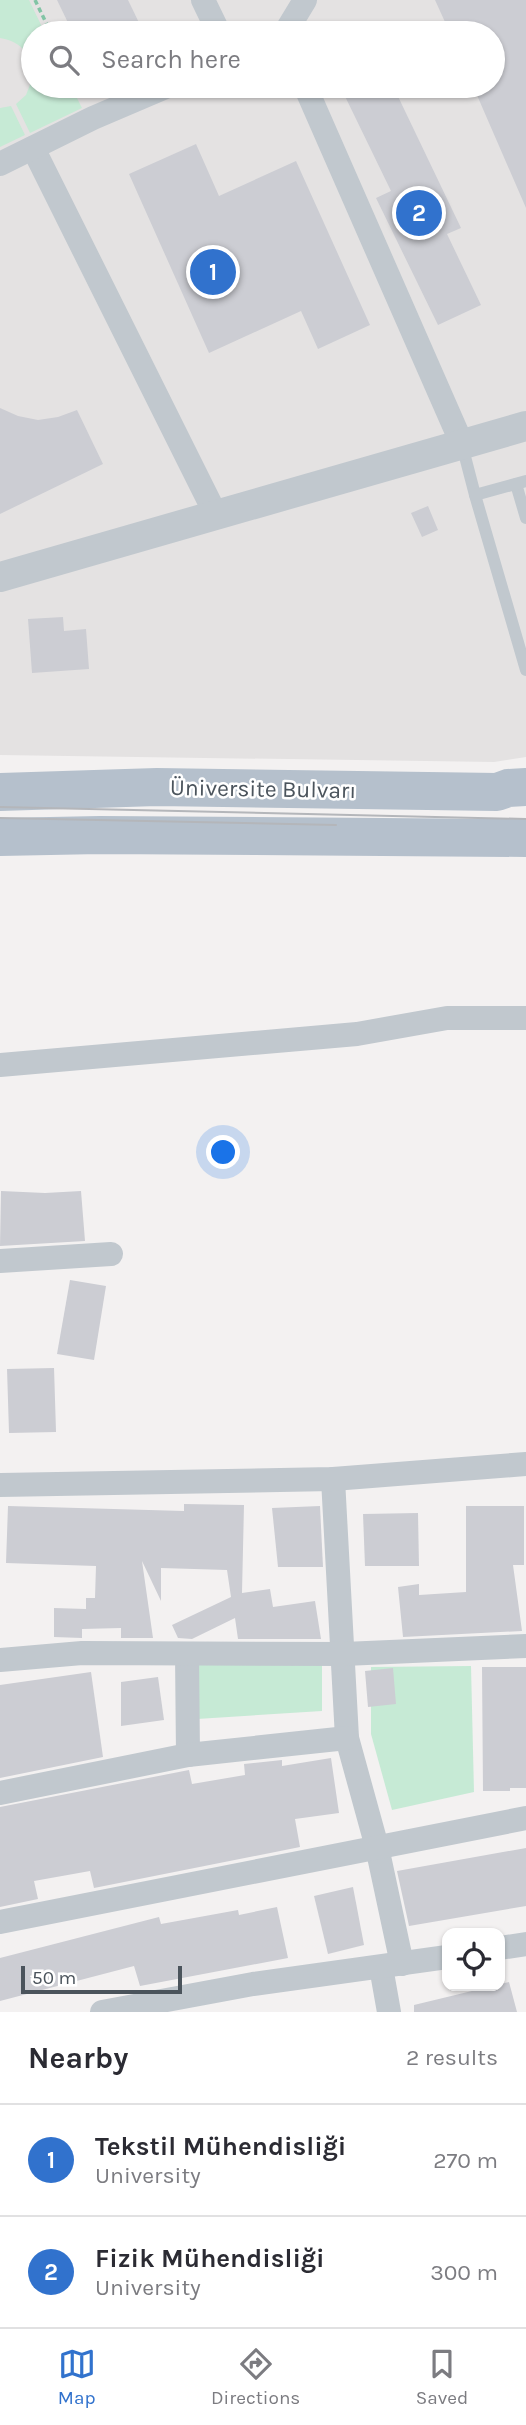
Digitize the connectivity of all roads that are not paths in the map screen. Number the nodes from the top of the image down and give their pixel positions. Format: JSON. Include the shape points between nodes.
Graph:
{"nodes":[{"id":1,"x":203,"y":0,"type":"edge"},
{"id":2,"x":305,"y":0,"type":"edge"},
{"id":3,"x":213,"y":21,"type":"edge"},
{"id":4,"x":292,"y":21,"type":"edge"},
{"id":5,"x":140,"y":98,"type":"edge"},
{"id":6,"x":310,"y":98,"type":"edge"},
{"id":7,"x":33,"y":148,"type":"junction"},
{"id":8,"x":0,"y":164,"type":"edge"},
{"id":9,"x":526,"y":426,"type":"edge"},
{"id":10,"x":462,"y":444,"type":"junction"},
{"id":11,"x":521,"y":483,"type":"edge"},
{"id":12,"x":475,"y":495,"type":"junction"},
{"id":13,"x":216,"y":515,"type":"junction"},
{"id":14,"x":526,"y":517,"type":"edge"},
{"id":15,"x":0,"y":577,"type":"edge"},
{"id":16,"x":526,"y":670,"type":"edge"},
{"id":17,"x":520,"y":786,"type":"edge"},
{"id":18,"x":0,"y":792,"type":"edge"},
{"id":19,"x":0,"y":838,"type":"edge"},
{"id":20,"x":526,"y":838,"type":"edge"},
{"id":21,"x":526,"y":1018,"type":"edge"},
{"id":22,"x":0,"y":1065,"type":"edge"},
{"id":23,"x":111,"y":1254,"type":"dead end"},
{"id":24,"x":0,"y":1261,"type":"edge"},
{"id":25,"x":526,"y":1464,"type":"edge"},
{"id":26,"x":333,"y":1479,"type":"junction"},
{"id":27,"x":0,"y":1485,"type":"edge"},
{"id":28,"x":526,"y":1646,"type":"edge"},
{"id":29,"x":187,"y":1654,"type":"junction"},
{"id":30,"x":344,"y":1654,"type":"junction"},
{"id":31,"x":0,"y":1660,"type":"edge"},
{"id":32,"x":347,"y":1738,"type":"junction"},
{"id":33,"x":188,"y":1755,"type":"junction"},
{"id":34,"x":0,"y":1793,"type":"edge"},
{"id":35,"x":526,"y":1818,"type":"edge"},
{"id":36,"x":377,"y":1847,"type":"junction"},
{"id":37,"x":0,"y":1922,"type":"edge"},
{"id":38,"x":526,"y":1944,"type":"edge"},
{"id":39,"x":505,"y":1947,"type":"edge"},
{"id":40,"x":442,"y":1958,"type":"edge"},
{"id":41,"x":391,"y":1965,"type":"junction"},
{"id":42,"x":102,"y":2012,"type":"edge"},
{"id":43,"x":389,"y":2012,"type":"edge"}],
"edges":[{"from":1,"to":3,"type":"street"},
{"from":2,"to":4,"type":"street"},
{"from":5,"to":7,"type":"street"},
{"from":6,"to":10,"type":"street"},
{"from":7,"to":8,"type":"street"},
{"from":7,"to":13,"type":"street"},
{"from":9,"to":10,"type":"street"},
{"from":10,"to":12,"type":"lane"},
{"from":10,"to":13,"type":"street"},
{"from":11,"to":12,"type":"lane"},
{"from":11,"to":14,"type":"lane"},
{"from":12,"to":16,"type":"lane"},
{"from":13,"to":15,"type":"street"},
{"from":17,"to":18,"type":"main road","name":"Üniversite Bulvarı","via":[[497,792],[157,787]]},
{"from":19,"to":20,"type":"main road","name":"Üniversite Bulvarı"},
{"from":21,"to":22,"type":"street","via":[[447,1018],[357,1034]]},
{"from":23,"to":24,"type":"street"},
{"from":25,"to":26,"type":"street"},
{"from":26,"to":27,"type":"street"},
{"from":26,"to":30,"type":"street"},
{"from":28,"to":30,"type":"street"},
{"from":29,"to":30,"type":"street"},
{"from":29,"to":31,"type":"street","via":[[82,1653]]},
{"from":29,"to":33,"type":"street"},
{"from":30,"to":32,"type":"street"},
{"from":32,"to":33,"type":"street"},
{"from":32,"to":36,"type":"street"},
{"from":33,"to":34,"type":"street"},
{"from":35,"to":36,"type":"street"},
{"from":36,"to":37,"type":"street"},
{"from":36,"to":41,"type":"street"},
{"from":38,"to":39,"type":"street"},
{"from":40,"to":41,"type":"street"},
{"from":41,"to":42,"type":"street"},
{"from":41,"to":43,"type":"street"}]}
